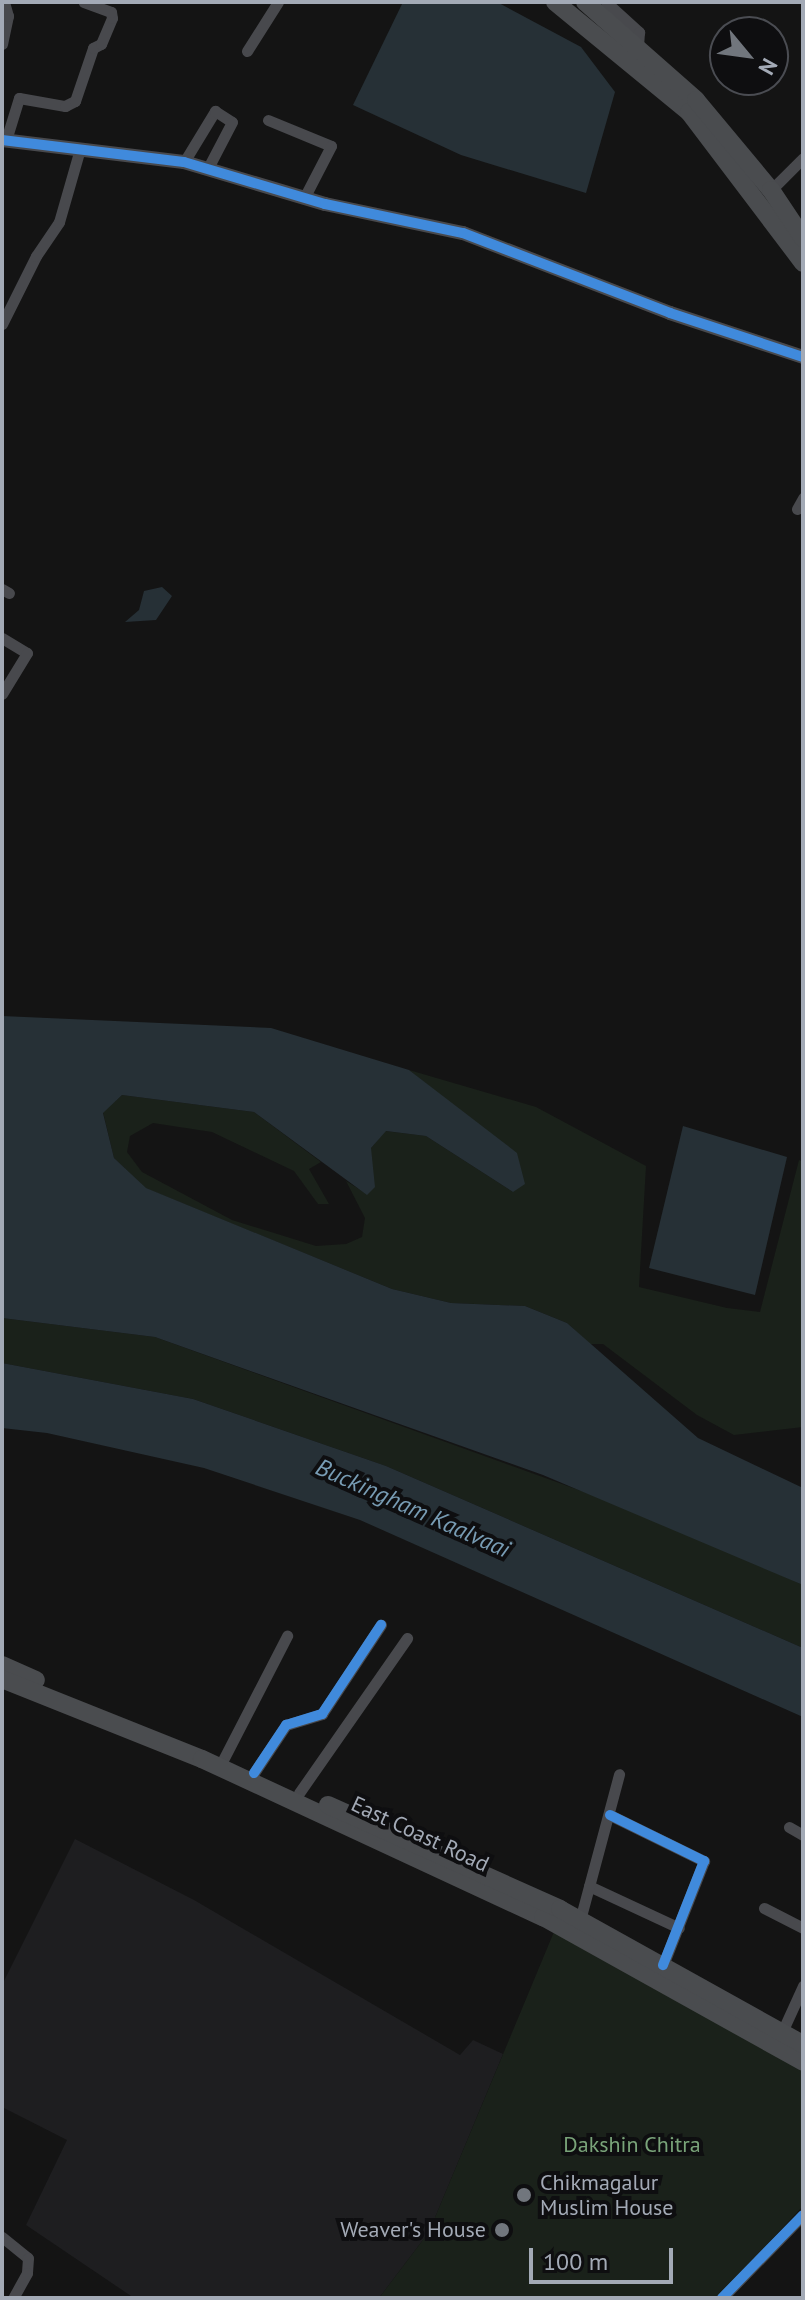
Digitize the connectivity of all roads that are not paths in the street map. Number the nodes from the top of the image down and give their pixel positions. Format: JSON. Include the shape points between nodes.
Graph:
{"nodes":[{"id":1,"x":4,"y":2,"type":"edge"},
{"id":2,"x":84,"y":2,"type":"edge"},
{"id":3,"x":278,"y":2,"type":"edge"},
{"id":4,"x":555,"y":2,"type":"edge"},
{"id":5,"x":585,"y":2,"type":"edge"},
{"id":6,"x":606,"y":2,"type":"edge"},
{"id":7,"x":2,"y":44,"type":"edge"},
{"id":8,"x":638,"y":45,"type":"junction"},
{"id":9,"x":247,"y":51,"type":"dead end"},
{"id":10,"x":268,"y":120,"type":"dead end"},
{"id":11,"x":4,"y":140,"type":"edge"},
{"id":12,"x":80,"y":149,"type":"junction"},
{"id":13,"x":803,"y":158,"type":"edge"},
{"id":14,"x":184,"y":162,"type":"junction"},
{"id":15,"x":208,"y":168,"type":"junction"},
{"id":16,"x":766,"y":196,"type":"junction"},
{"id":17,"x":304,"y":198,"type":"junction"},
{"id":18,"x":803,"y":238,"type":"edge"},
{"id":19,"x":803,"y":263,"type":"edge"},
{"id":20,"x":2,"y":324,"type":"edge"},
{"id":21,"x":803,"y":357,"type":"edge"},
{"id":22,"x":2,"y":638,"type":"edge"},
{"id":23,"x":2,"y":694,"type":"edge"},
{"id":24,"x":381,"y":1625,"type":"dead end"},
{"id":25,"x":287,"y":1636,"type":"dead end"},
{"id":26,"x":407,"y":1638,"type":"dead end"},
{"id":27,"x":2,"y":1665,"type":"edge"},
{"id":28,"x":2,"y":1679,"type":"edge"},
{"id":29,"x":223,"y":1760,"type":"junction"},
{"id":30,"x":254,"y":1773,"type":"junction"},
{"id":31,"x":619,"y":1774,"type":"dead end"},
{"id":32,"x":299,"y":1793,"type":"junction"},
{"id":33,"x":610,"y":1815,"type":"junction"},
{"id":34,"x":789,"y":1827,"type":"dead end"},
{"id":35,"x":803,"y":1835,"type":"edge"},
{"id":36,"x":589,"y":1886,"type":"junction"},
{"id":37,"x":764,"y":1908,"type":"dead end"},
{"id":38,"x":556,"y":1916,"type":"junction"},
{"id":39,"x":580,"y":1920,"type":"junction"},
{"id":40,"x":679,"y":1928,"type":"junction"},
{"id":41,"x":803,"y":1928,"type":"edge"},
{"id":42,"x":663,"y":1965,"type":"junction"},
{"id":43,"x":803,"y":1986,"type":"edge"},
{"id":44,"x":782,"y":2032,"type":"junction"},
{"id":45,"x":803,"y":2044,"type":"edge"},
{"id":46,"x":803,"y":2062,"type":"edge"},
{"id":47,"x":803,"y":2215,"type":"edge"},
{"id":48,"x":2,"y":2237,"type":"edge"},
{"id":49,"x":13,"y":2298,"type":"edge"},
{"id":50,"x":722,"y":2298,"type":"edge"}],
"edges":[{"from":1,"to":7,"type":"street","via":[[8,16]]},
{"from":2,"to":11,"type":"street","via":[[111,12],[112,18],[91,54],[75,101],[65,106],[19,98]]},
{"from":3,"to":9,"type":"street"},
{"from":4,"to":16,"type":"main road","via":[[689,112]]},
{"from":5,"to":8,"type":"main road"},
{"from":6,"to":8,"type":"street","via":[[639,32]]},
{"from":8,"to":16,"type":"main road","via":[[696,100]]},
{"from":10,"to":17,"type":"street","via":[[331,146]]},
{"from":11,"to":12,"type":"street"},
{"from":12,"to":14,"type":"street"},
{"from":12,"to":20,"type":"street","via":[[59,222]]},
{"from":13,"to":16,"type":"street"},
{"from":14,"to":15,"type":"street"},
{"from":14,"to":15,"type":"street","via":[[215,111],[232,123]]},
{"from":15,"to":17,"type":"street"},
{"from":16,"to":18,"type":"main road"},
{"from":16,"to":19,"type":"main road"},
{"from":17,"to":21,"type":"street","via":[[463,233],[670,313]]},
{"from":22,"to":23,"type":"street","via":[[27,651]]},
{"from":24,"to":30,"type":"street","via":[[322,1714],[286,1725]]},
{"from":25,"to":29,"type":"street"},
{"from":26,"to":32,"type":"street"},
{"from":27,"to":29,"type":"main road","name":"East Coast Road"},
{"from":28,"to":38,"type":"main road","name":"East Coast Road","via":[[202,1759]]},
{"from":29,"to":30,"type":"main road","name":"East Coast Road"},
{"from":30,"to":32,"type":"main road","name":"East Coast Road"},
{"from":31,"to":33,"type":"street"},
{"from":32,"to":38,"type":"main road","name":"East Coast Road"},
{"from":33,"to":36,"type":"street"},
{"from":33,"to":40,"type":"street","via":[[704,1861]]},
{"from":34,"to":35,"type":"street"},
{"from":36,"to":39,"type":"street"},
{"from":36,"to":40,"type":"street"},
{"from":37,"to":41,"type":"street"},
{"from":38,"to":39,"type":"main road","name":"East Coast Road"},
{"from":38,"to":46,"type":"main road","name":"East Coast Road"},
{"from":39,"to":42,"type":"main road","name":"East Coast Road"},
{"from":40,"to":42,"type":"street"},
{"from":42,"to":44,"type":"main road","name":"East Coast Road"},
{"from":43,"to":44,"type":"street"},
{"from":44,"to":45,"type":"main road","name":"East Coast Road"},
{"from":47,"to":50,"type":"street"},
{"from":48,"to":49,"type":"street","via":[[28,2258],[27,2273]]}]}
